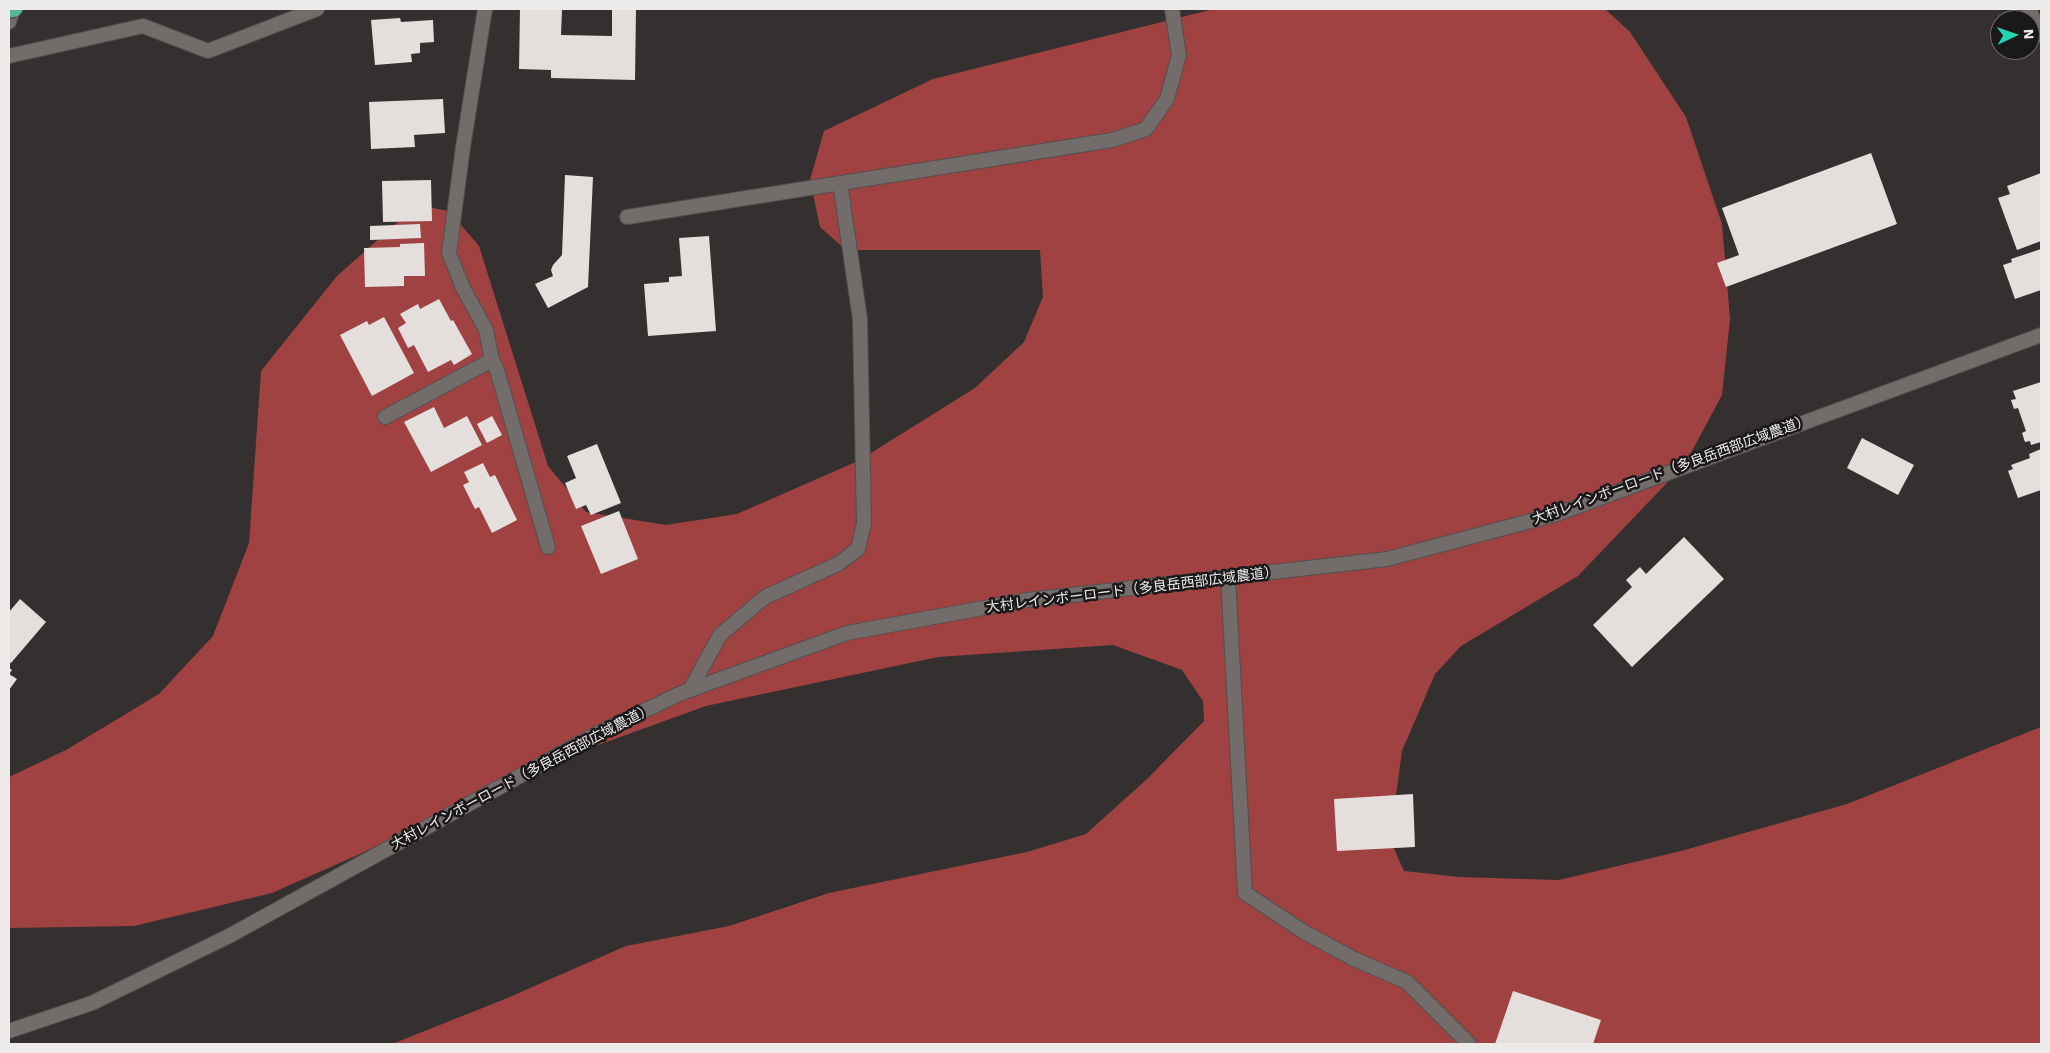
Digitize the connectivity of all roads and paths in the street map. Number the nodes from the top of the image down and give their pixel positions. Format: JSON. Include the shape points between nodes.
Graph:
{"nodes":[{"id":1,"x":14,"y":9,"type":"edge"},
{"id":2,"x":317,"y":9,"type":"edge"},
{"id":3,"x":485,"y":9,"type":"edge"},
{"id":4,"x":1172,"y":9,"type":"edge"},
{"id":5,"x":2029,"y":9,"type":"edge"},
{"id":6,"x":9,"y":10,"type":"edge"},
{"id":7,"x":9,"y":22,"type":"edge"},
{"id":8,"x":2041,"y":35,"type":"edge"},
{"id":9,"x":9,"y":56,"type":"edge"},
{"id":10,"x":840,"y":183,"type":"junction"},
{"id":11,"x":627,"y":217,"type":"dead end"},
{"id":12,"x":2041,"y":335,"type":"edge"},
{"id":13,"x":492,"y":360,"type":"junction"},
{"id":14,"x":385,"y":417,"type":"dead end"},
{"id":15,"x":548,"y":548,"type":"dead end"},
{"id":16,"x":1228,"y":577,"type":"junction"},
{"id":17,"x":690,"y":690,"type":"junction"},
{"id":18,"x":9,"y":1030,"type":"edge"},
{"id":19,"x":1469,"y":1044,"type":"edge"}],
"edges":[{"from":1,"to":6,"type":"highway","bridge":true},
{"from":1,"to":7,"type":"street"},
{"from":2,"to":9,"type":"street","via":[[208,51],[142,26]]},
{"from":3,"to":13,"type":"street","via":[[449,253],[463,288],[486,330]]},
{"from":4,"to":10,"type":"street","via":[[1179,55],[1166,99],[1146,129],[1112,140]]},
{"from":5,"to":8,"type":"street"},
{"from":10,"to":11,"type":"street"},
{"from":10,"to":17,"type":"street","via":[[860,318],[864,522],[858,549],[838,564],[765,597],[720,636]]},
{"from":12,"to":16,"type":"street","name":"大村レインボーロード（多良岳西部広域農道）","via":[[1557,514],[1387,559]]},
{"from":13,"to":14,"type":"street"},
{"from":13,"to":15,"type":"street"},
{"from":16,"to":17,"type":"street","name":"大村レインボーロード（多良岳西部広域農道）","via":[[1027,600],[847,633]]},
{"from":16,"to":19,"type":"street","via":[[1245,893],[1304,932],[1407,982]]},
{"from":17,"to":18,"type":"street","name":"大村レインボーロード（多良岳西部広域農道）","via":[[598,733],[230,936],[92,1003]]}]}
